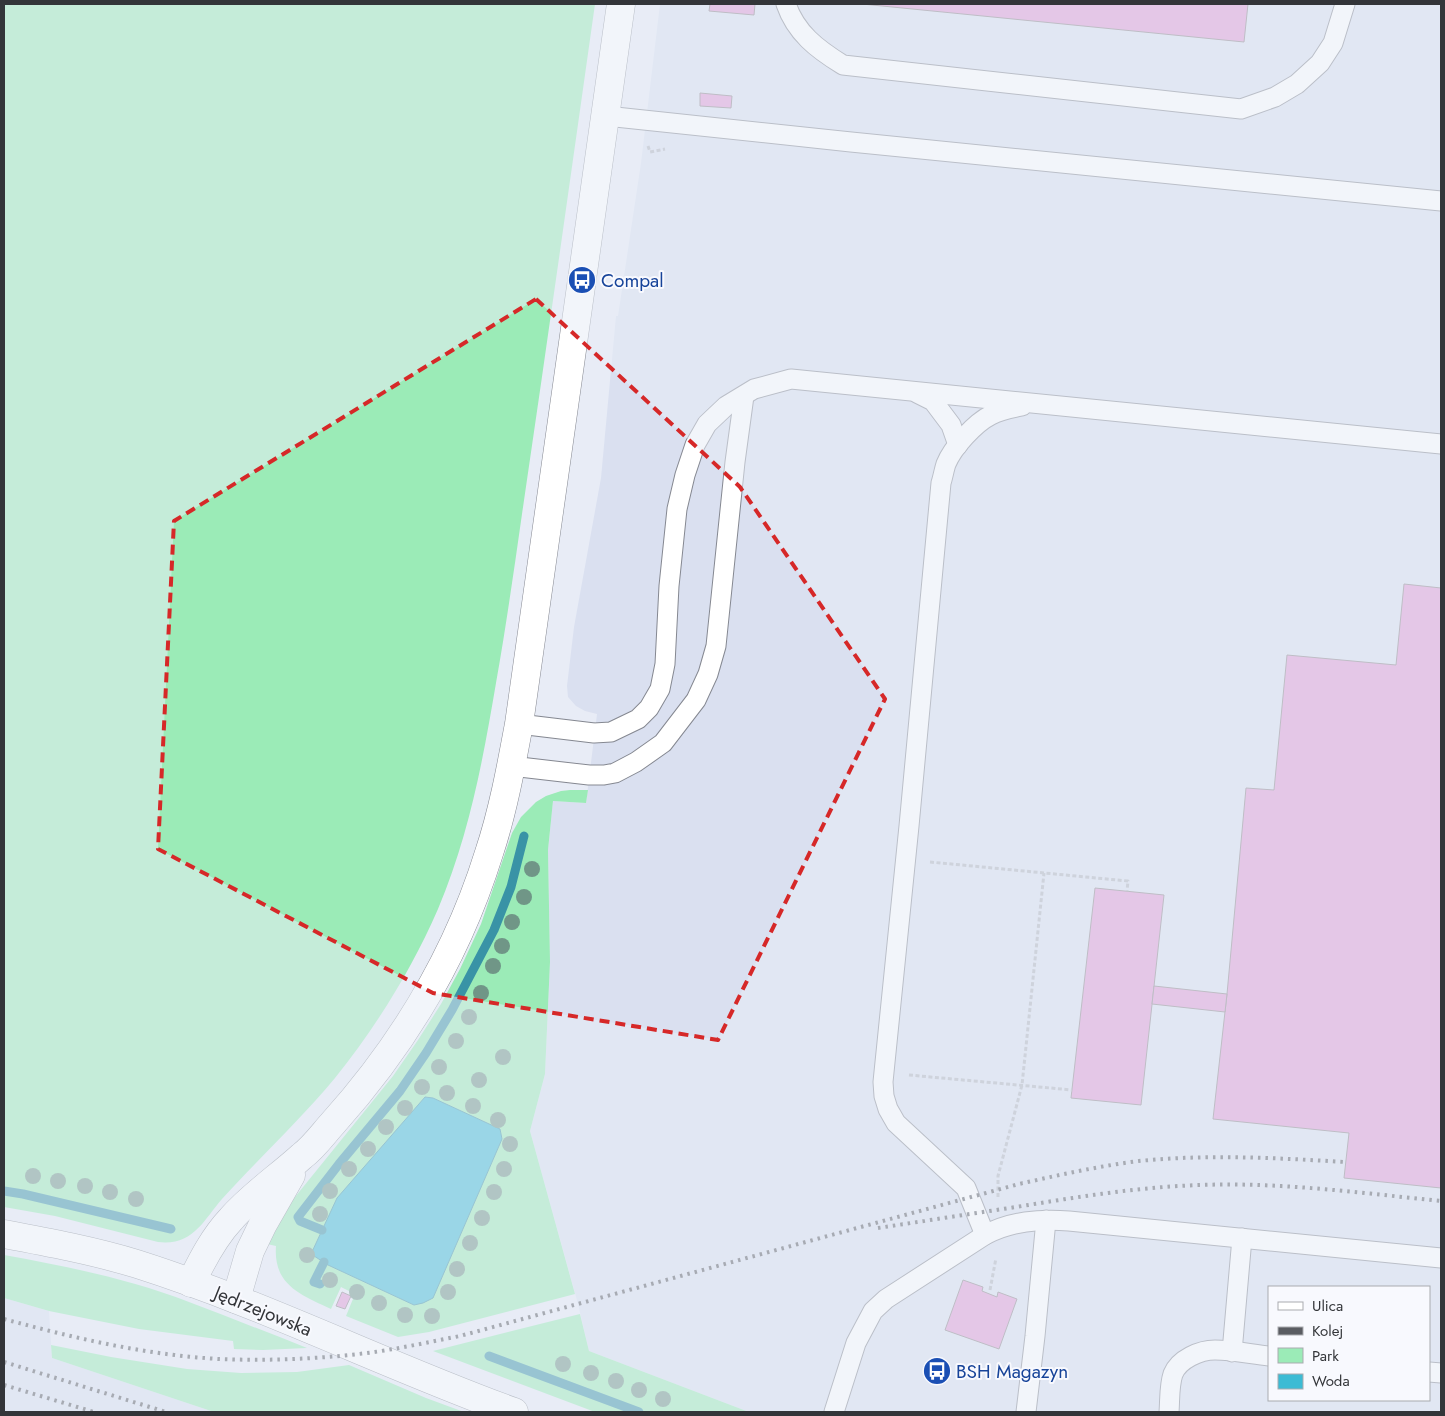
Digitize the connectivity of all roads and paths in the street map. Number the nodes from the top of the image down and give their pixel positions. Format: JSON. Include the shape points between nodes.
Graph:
{"nodes":[{"id":1,"x":621,"y":4,"type":"edge"},
{"id":2,"x":786,"y":4,"type":"edge"},
{"id":3,"x":1345,"y":4,"type":"edge"},
{"id":4,"x":606,"y":116,"type":"junction"},
{"id":5,"x":1441,"y":201,"type":"edge"},
{"id":6,"x":914,"y":391,"type":"junction"},
{"id":7,"x":744,"y":396,"type":"junction"},
{"id":8,"x":1035,"y":404,"type":"junction"},
{"id":9,"x":1441,"y":444,"type":"edge"},
{"id":10,"x":958,"y":445,"type":"junction"},
{"id":11,"x":519,"y":724,"type":"junction"},
{"id":12,"x":511,"y":766,"type":"junction"},
{"id":13,"x":905,"y":860,"type":"junction"},
{"id":14,"x":1044,"y":873,"type":"junction"},
{"id":15,"x":1127,"y":891,"type":"dead end"},
{"id":16,"x":884,"y":1073,"type":"junction"},
{"id":17,"x":1022,"y":1085,"type":"junction"},
{"id":18,"x":1072,"y":1090,"type":"dead end"},
{"id":19,"x":304,"y":1155,"type":"junction"},
{"id":20,"x":1046,"y":1220,"type":"junction"},
{"id":21,"x":992,"y":1232,"type":"junction"},
{"id":22,"x":4,"y":1234,"type":"edge"},
{"id":23,"x":1242,"y":1238,"type":"junction"},
{"id":24,"x":1441,"y":1258,"type":"edge"},
{"id":25,"x":191,"y":1283,"type":"junction"},
{"id":26,"x":990,"y":1290,"type":"dead end"},
{"id":27,"x":236,"y":1299,"type":"junction"},
{"id":28,"x":1232,"y":1352,"type":"junction"},
{"id":29,"x":1268,"y":1356,"type":"edge"},
{"id":30,"x":514,"y":1412,"type":"edge"},
{"id":31,"x":834,"y":1412,"type":"edge"},
{"id":32,"x":1026,"y":1412,"type":"edge"},
{"id":33,"x":1169,"y":1412,"type":"edge"}],
"edges":[{"from":1,"to":4,"type":"street"},
{"from":2,"to":3,"type":"lane","via":[[802,33],[820,51],[842,65],[1241,109],[1275,97],[1297,84],[1320,63],[1333,43]]},
{"from":4,"to":5,"type":"lane"},
{"from":4,"to":11,"type":"street"},
{"from":6,"to":7,"type":"lane","via":[[791,379],[754,389]]},
{"from":6,"to":8,"type":"lane"},
{"from":6,"to":10,"type":"lane","via":[[933,401],[950,425]]},
{"from":7,"to":11,"type":"lane","via":[[726,406],[707,424],[685,475],[677,509],[668,586],[665,664],[660,689],[649,708],[638,719],[611,732]]},
{"from":7,"to":12,"type":"lane","via":[[716,646],[696,700],[663,743],[615,773],[589,775]]},
{"from":8,"to":9,"type":"lane"},
{"from":8,"to":10,"type":"lane","via":[[991,415]]},
{"from":10,"to":13,"type":"lane","via":[[947,462],[941,483]]},
{"from":11,"to":12,"type":"street"},
{"from":12,"to":19,"type":"street","via":[[489,853],[469,910],[445,961],[410,1023],[376,1072]]},
{"from":13,"to":14,"type":"path"},
{"from":13,"to":16,"type":"lane"},
{"from":14,"to":15,"type":"path","via":[[1128,881]]},
{"from":14,"to":17,"type":"path"},
{"from":16,"to":17,"type":"path"},
{"from":16,"to":21,"type":"lane","via":[[884,1096],[896,1123],[966,1188]]},
{"from":17,"to":18,"type":"path"},
{"from":17,"to":21,"type":"path","via":[[998,1176]]},
{"from":19,"to":25,"type":"street","via":[[230,1220],[203,1258]]},
{"from":19,"to":27,"type":"street","via":[[250,1251]]},
{"from":20,"to":21,"type":"lane","via":[[1023,1222]]},
{"from":20,"to":23,"type":"lane"},
{"from":20,"to":32,"type":"lane"},
{"from":21,"to":26,"type":"path","via":[[999,1242]]},
{"from":21,"to":31,"type":"lane","via":[[886,1298],[873,1311],[856,1343]]},
{"from":22,"to":25,"type":"street","name":"Jędrzejowska","via":[[127,1262]]},
{"from":23,"to":24,"type":"lane"},
{"from":23,"to":28,"type":"lane"},
{"from":25,"to":27,"type":"street","name":"Jędrzejowska"},
{"from":27,"to":30,"type":"street","name":"Jędrzejowska"},
{"from":28,"to":29,"type":"lane"},
{"from":28,"to":33,"type":"lane","via":[[1200,1352],[1181,1364],[1174,1371]]}]}
